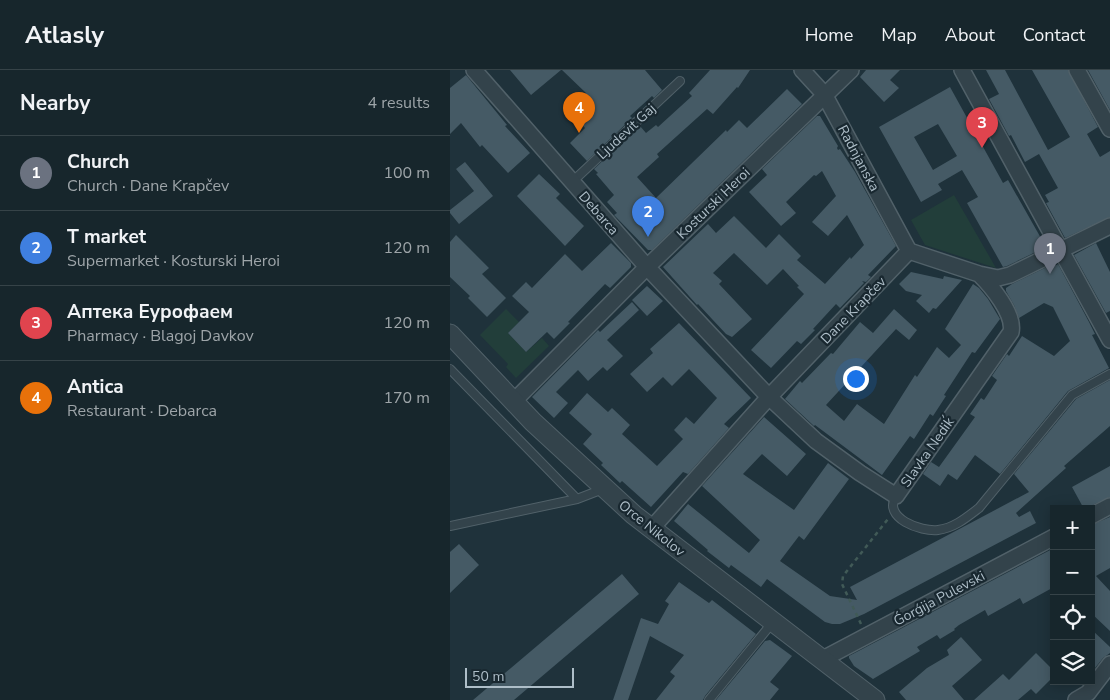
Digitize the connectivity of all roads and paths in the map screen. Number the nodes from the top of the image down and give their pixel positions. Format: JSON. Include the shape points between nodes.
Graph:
{"nodes":[{"id":1,"x":474,"y":70,"type":"edge"},
{"id":2,"x":802,"y":70,"type":"edge"},
{"id":3,"x":851,"y":70,"type":"edge"},
{"id":4,"x":962,"y":70,"type":"edge"},
{"id":5,"x":1077,"y":70,"type":"edge"},
{"id":6,"x":680,"y":81,"type":"dead end"},
{"id":7,"x":824,"y":94,"type":"junction"},
{"id":8,"x":1110,"y":129,"type":"edge"},
{"id":9,"x":572,"y":182,"type":"junction"},
{"id":10,"x":1110,"y":226,"type":"edge"},
{"id":11,"x":1061,"y":250,"type":"junction"},
{"id":12,"x":909,"y":251,"type":"junction"},
{"id":13,"x":647,"y":268,"type":"junction"},
{"id":14,"x":979,"y":274,"type":"junction"},
{"id":15,"x":450,"y":334,"type":"edge"},
{"id":16,"x":1110,"y":340,"type":"edge"},
{"id":17,"x":450,"y":369,"type":"edge"},
{"id":18,"x":1110,"y":374,"type":"edge"},
{"id":19,"x":769,"y":398,"type":"junction"},
{"id":20,"x":513,"y":402,"type":"junction"},
{"id":21,"x":604,"y":488,"type":"junction"},
{"id":22,"x":577,"y":499,"type":"junction"},
{"id":23,"x":896,"y":503,"type":"junction"},
{"id":24,"x":1110,"y":506,"type":"edge"},
{"id":25,"x":1095,"y":514,"type":"edge"},
{"id":26,"x":450,"y":526,"type":"edge"},
{"id":27,"x":651,"y":529,"type":"junction"},
{"id":28,"x":1050,"y":539,"type":"edge"},
{"id":29,"x":773,"y":622,"type":"junction"},
{"id":30,"x":867,"y":636,"type":"junction"},
{"id":31,"x":823,"y":659,"type":"junction"},
{"id":32,"x":1110,"y":664,"type":"edge"},
{"id":33,"x":709,"y":700,"type":"edge"},
{"id":34,"x":875,"y":700,"type":"edge"},
{"id":35,"x":1076,"y":700,"type":"edge"}],
"edges":[{"from":1,"to":9,"type":"street","name":"Debarca"},
{"from":2,"to":7,"type":"street","name":"Radnjanska"},
{"from":3,"to":7,"type":"street","name":"Kosturski Heroi"},
{"from":4,"to":11,"type":"street"},
{"from":5,"to":8,"type":"street"},
{"from":6,"to":9,"type":"lane","name":"Ljudevit Gaj"},
{"from":7,"to":12,"type":"street","name":"Radnjanska"},
{"from":7,"to":13,"type":"street","name":"Kosturski Heroi"},
{"from":9,"to":13,"type":"street","name":"Debarca"},
{"from":10,"to":11,"type":"street"},
{"from":11,"to":14,"type":"street","via":[[1004,278]]},
{"from":11,"to":16,"type":"street"},
{"from":12,"to":14,"type":"street"},
{"from":12,"to":19,"type":"street","name":"Dane Krapčev"},
{"from":13,"to":19,"type":"street","name":"Debarca"},
{"from":13,"to":20,"type":"street","name":"Kosturski Heroi"},
{"from":14,"to":23,"type":"street","name":"Slavka Nediḱ","via":[[1007,313],[1012,324],[1011,332]]},
{"from":15,"to":20,"type":"street","name":"Orce Nikolov"},
{"from":17,"to":22,"type":"lane"},
{"from":18,"to":23,"type":"lane","via":[[1072,395],[979,508],[959,523],[939,530],[920,529],[901,519]]},
{"from":19,"to":23,"type":"street","name":"Slavka Nediḱ","via":[[816,441]]},
{"from":19,"to":27,"type":"street","name":"Dane Krapčev"},
{"from":20,"to":21,"type":"street","name":"Orce Nikolov"},
{"from":21,"to":22,"type":"lane"},
{"from":21,"to":27,"type":"street","name":"Orce Nikolov"},
{"from":22,"to":26,"type":"lane"},
{"from":23,"to":30,"type":"path","via":[[842,576],[842,584]]},
{"from":24,"to":25,"type":"street"},
{"from":27,"to":29,"type":"street","name":"Orce Nikolov"},
{"from":28,"to":30,"type":"street","name":"Ǵorǵija Pulevski"},
{"from":29,"to":31,"type":"street","name":"Orce Nikolov"},
{"from":29,"to":33,"type":"lane"},
{"from":30,"to":31,"type":"street","name":"Ǵorǵija Pulevski"},
{"from":31,"to":34,"type":"street","name":"Orce Nikolov"},
{"from":32,"to":35,"type":"street","via":[[1088,693]]}]}
